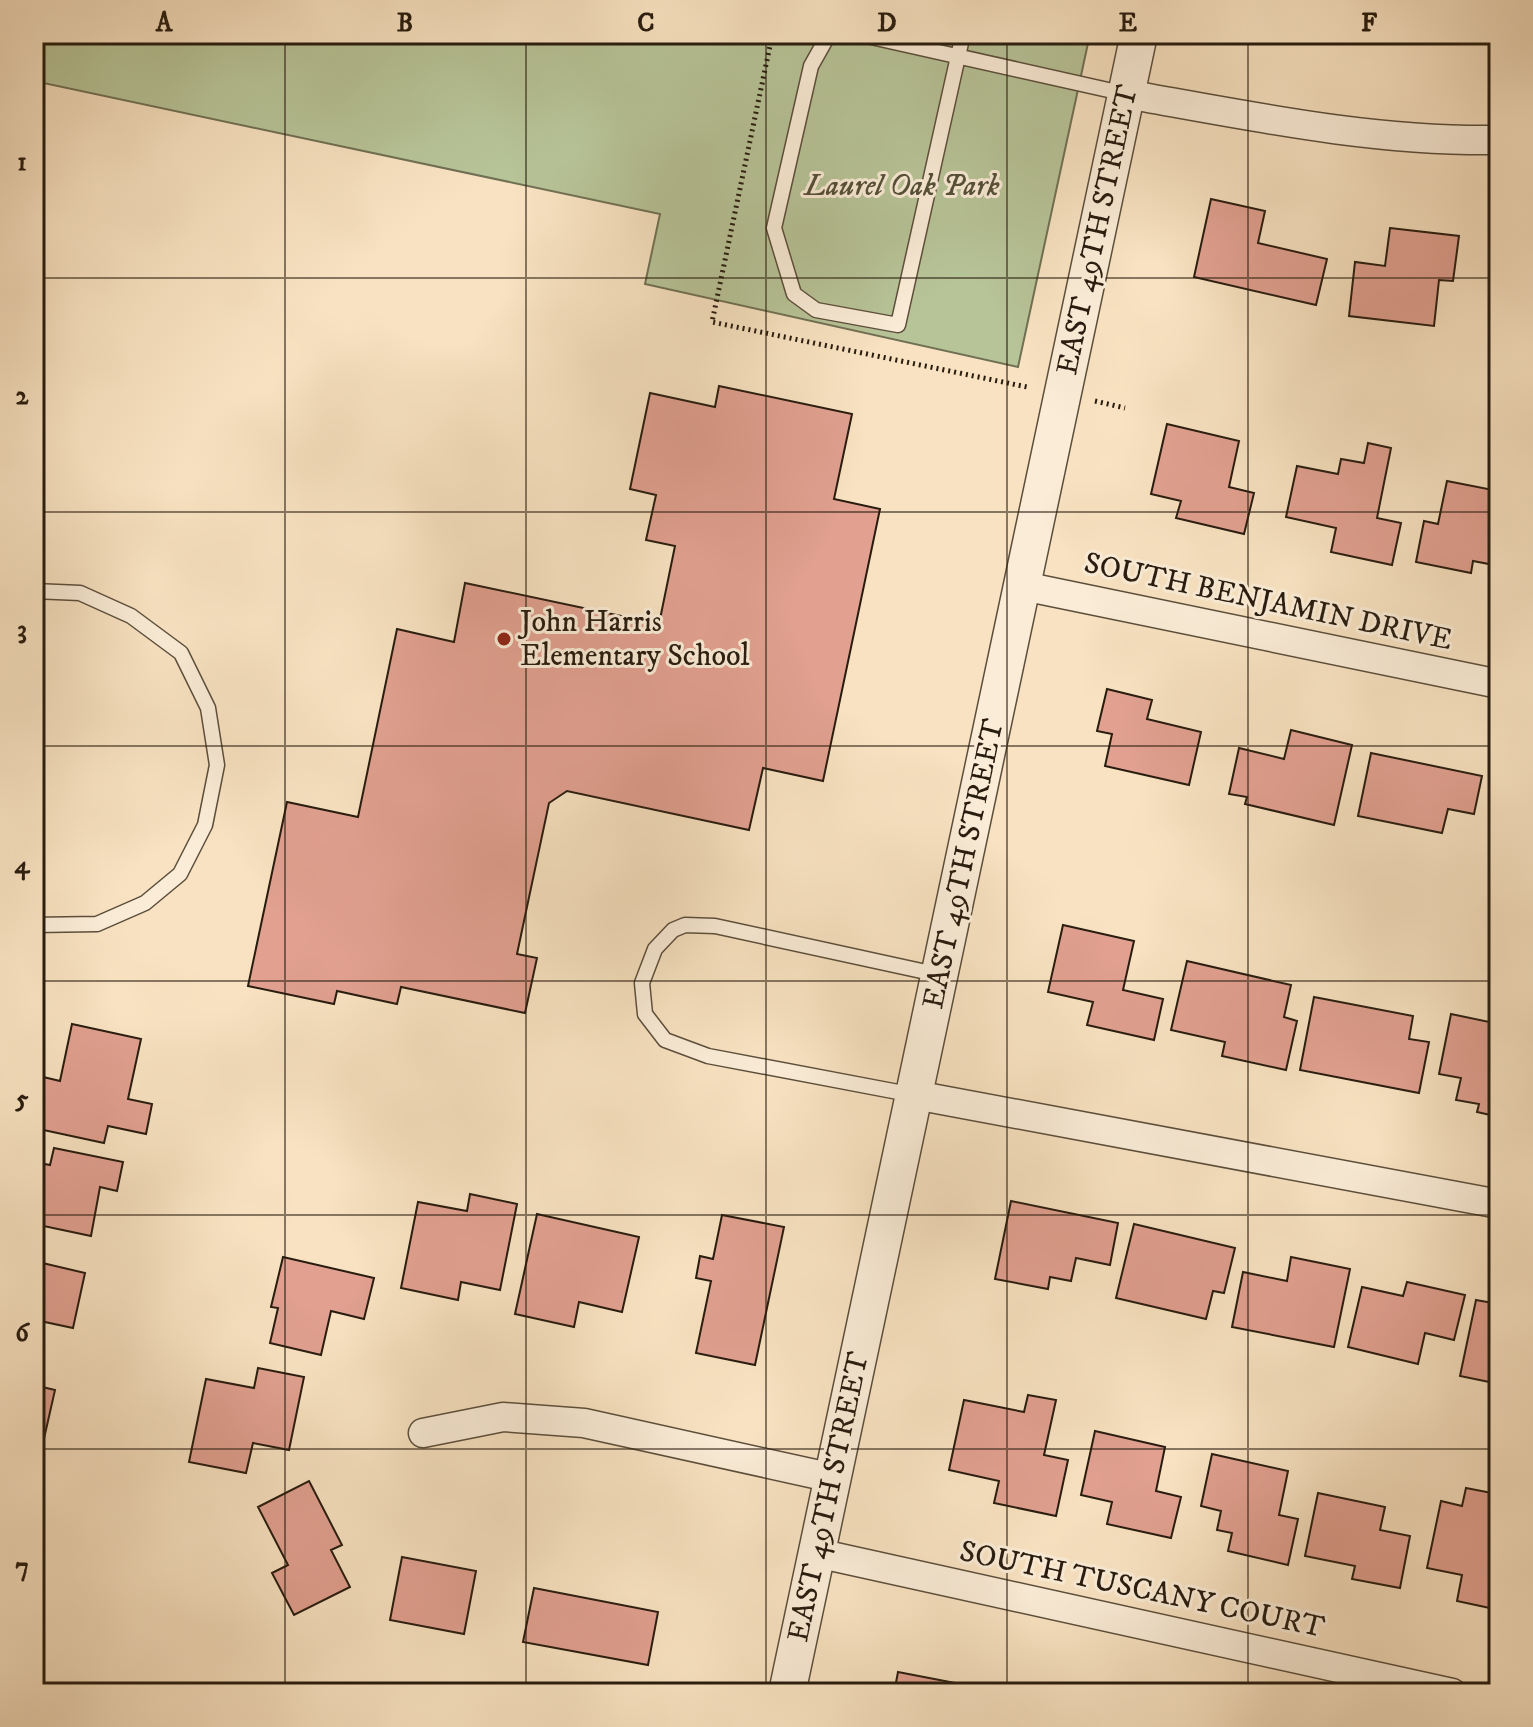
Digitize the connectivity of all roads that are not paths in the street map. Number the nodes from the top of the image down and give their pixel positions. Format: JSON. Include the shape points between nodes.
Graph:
{"nodes":[{"id":1,"x":829,"y":34,"type":"edge"},
{"id":2,"x":858,"y":34,"type":"edge"},
{"id":3,"x":963,"y":34,"type":"edge"},
{"id":4,"x":1139,"y":34,"type":"edge"},
{"id":5,"x":958,"y":56,"type":"junction"},
{"id":6,"x":1126,"y":94,"type":"junction"},
{"id":7,"x":1499,"y":140,"type":"edge"},
{"id":8,"x":1023,"y":586,"type":"junction"},
{"id":9,"x":34,"y":591,"type":"edge"},
{"id":10,"x":1499,"y":684,"type":"edge"},
{"id":11,"x":34,"y":925,"type":"edge"},
{"id":12,"x":940,"y":975,"type":"junction"},
{"id":13,"x":915,"y":1095,"type":"junction"},
{"id":14,"x":1499,"y":1204,"type":"edge"},
{"id":15,"x":423,"y":1433,"type":"dead end"},
{"id":16,"x":833,"y":1478,"type":"junction"},
{"id":17,"x":817,"y":1553,"type":"junction"},
{"id":18,"x":787,"y":1693,"type":"edge"},
{"id":19,"x":1452,"y":1693,"type":"edge"}],
"edges":[{"from":1,"to":5,"type":"lane","via":[[811,66],[774,228],[794,294],[816,310],[898,325]]},
{"from":2,"to":5,"type":"lane"},
{"from":3,"to":5,"type":"lane"},
{"from":4,"to":6,"type":"street","name":"EAST 49TH STREET"},
{"from":5,"to":6,"type":"lane"},
{"from":6,"to":7,"type":"street","via":[[1315,128]]},
{"from":6,"to":8,"type":"street","name":"EAST 49TH STREET"},
{"from":8,"to":10,"type":"street","name":"SOUTH BENJAMIN DRIVE"},
{"from":8,"to":12,"type":"street","name":"EAST 49TH STREET"},
{"from":9,"to":11,"type":"lane","via":[[80,593],[131,616],[181,653],[208,708],[217,765],[205,825],[180,874],[145,903],[97,924]]},
{"from":12,"to":13,"type":"street","name":"EAST 49TH STREET"},
{"from":12,"to":13,"type":"lane","via":[[715,926],[685,925],[655,949],[642,983],[645,1014],[665,1040],[708,1056]]},
{"from":13,"to":14,"type":"street"},
{"from":13,"to":16,"type":"street","name":"EAST 49TH STREET"},
{"from":15,"to":16,"type":"street","via":[[503,1417],[584,1423]]},
{"from":16,"to":17,"type":"street","name":"EAST 49TH STREET"},
{"from":17,"to":18,"type":"street","name":"EAST 49TH STREET"},
{"from":17,"to":19,"type":"street","name":"SOUTH TUSCANY COURT"}]}
